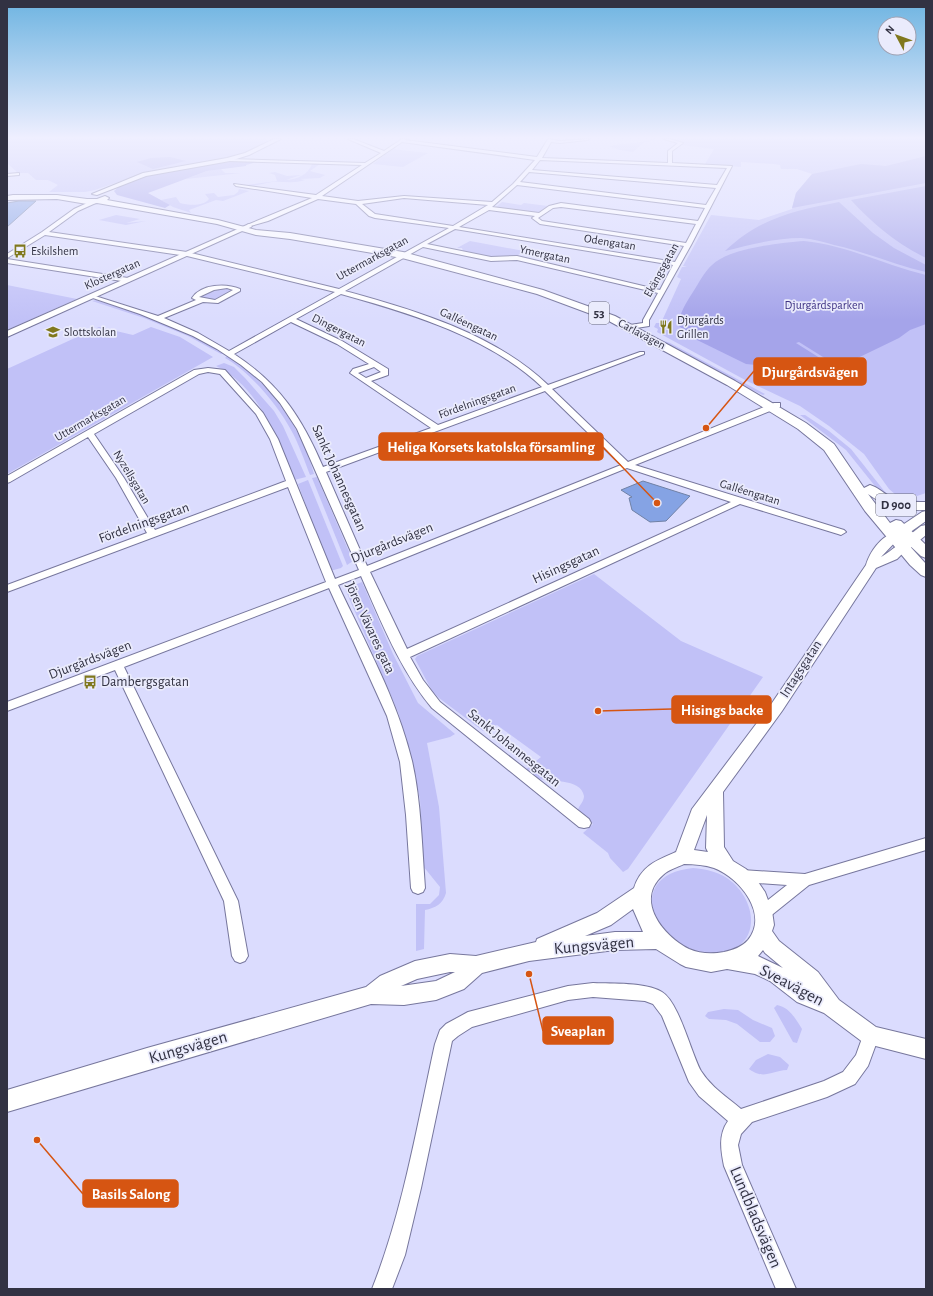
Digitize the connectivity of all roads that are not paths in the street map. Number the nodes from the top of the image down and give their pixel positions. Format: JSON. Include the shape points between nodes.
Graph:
{"nodes":[{"id":1,"x":71,"y":199,"type":"edge"},
{"id":2,"x":89,"y":199,"type":"edge"},
{"id":3,"x":96,"y":199,"type":"edge"},
{"id":4,"x":106,"y":199,"type":"edge"},
{"id":5,"x":312,"y":199,"type":"edge"},
{"id":6,"x":334,"y":199,"type":"edge"},
{"id":7,"x":385,"y":199,"type":"edge"},
{"id":8,"x":428,"y":199,"type":"edge"},
{"id":9,"x":497,"y":199,"type":"edge"},
{"id":10,"x":648,"y":199,"type":"edge"},
{"id":11,"x":712,"y":199,"type":"edge"},
{"id":12,"x":79,"y":201,"type":"junction"},
{"id":13,"x":358,"y":203,"type":"junction"},
{"id":14,"x":490,"y":206,"type":"junction"},
{"id":15,"x":708,"y":207,"type":"junction"},
{"id":16,"x":76,"y":210,"type":"junction"},
{"id":17,"x":540,"y":215,"type":"junction"},
{"id":18,"x":699,"y":223,"type":"junction"},
{"id":19,"x":452,"y":227,"type":"junction"},
{"id":20,"x":249,"y":228,"type":"junction"},
{"id":21,"x":44,"y":233,"type":"junction"},
{"id":22,"x":422,"y":244,"type":"junction"},
{"id":23,"x":688,"y":245,"type":"junction"},
{"id":24,"x":187,"y":254,"type":"junction"},
{"id":25,"x":7,"y":256,"type":"edge"},
{"id":26,"x":400,"y":257,"type":"junction"},
{"id":27,"x":7,"y":261,"type":"edge"},
{"id":28,"x":677,"y":264,"type":"junction"},
{"id":29,"x":128,"y":280,"type":"junction"},
{"id":30,"x":339,"y":291,"type":"junction"},
{"id":31,"x":662,"y":292,"type":"junction"},
{"id":32,"x":90,"y":296,"type":"junction"},
{"id":33,"x":202,"y":300,"type":"junction"},
{"id":34,"x":160,"y":318,"type":"junction"},
{"id":35,"x":291,"y":319,"type":"junction"},
{"id":36,"x":630,"y":327,"type":"junction"},
{"id":37,"x":7,"y":334,"type":"edge"},
{"id":38,"x":642,"y":353,"type":"dead end"},
{"id":39,"x":229,"y":354,"type":"junction"},
{"id":40,"x":375,"y":364,"type":"junction"},
{"id":41,"x":208,"y":370,"type":"joint"},
{"id":42,"x":365,"y":381,"type":"junction"},
{"id":43,"x":548,"y":388,"type":"junction"},
{"id":44,"x":773,"y":406,"type":"junction"},
{"id":45,"x":438,"y":429,"type":"junction"},
{"id":46,"x":89,"y":433,"type":"junction"},
{"id":47,"x":626,"y":465,"type":"junction"},
{"id":48,"x":320,"y":471,"type":"junction"},
{"id":49,"x":7,"y":480,"type":"edge"},
{"id":50,"x":290,"y":483,"type":"junction"},
{"id":51,"x":870,"y":490,"type":"junction"},
{"id":52,"x":740,"y":501,"type":"junction"},
{"id":53,"x":926,"y":506,"type":"edge"},
{"id":54,"x":926,"y":515,"type":"edge"},
{"id":55,"x":926,"y":530,"type":"edge"},
{"id":56,"x":841,"y":532,"type":"dead end"},
{"id":57,"x":153,"y":535,"type":"junction"},
{"id":58,"x":903,"y":539,"type":"junction"},
{"id":59,"x":926,"y":553,"type":"edge"},
{"id":60,"x":364,"y":571,"type":"junction"},
{"id":61,"x":926,"y":572,"type":"edge"},
{"id":62,"x":332,"y":582,"type":"junction"},
{"id":63,"x":7,"y":589,"type":"edge"},
{"id":64,"x":404,"y":655,"type":"junction"},
{"id":65,"x":118,"y":665,"type":"junction"},
{"id":66,"x":10,"y":707,"type":"edge"},
{"id":67,"x":715,"y":792,"type":"junction"},
{"id":68,"x":584,"y":823,"type":"dead end"},
{"id":69,"x":926,"y":844,"type":"edge"},
{"id":70,"x":682,"y":857,"type":"junction"},
{"id":71,"x":735,"y":871,"type":"junction"},
{"id":72,"x":805,"y":880,"type":"junction"},
{"id":73,"x":418,"y":888,"type":"dead end"},
{"id":74,"x":641,"y":893,"type":"junction"},
{"id":75,"x":763,"y":913,"type":"junction"},
{"id":76,"x":763,"y":932,"type":"junction"},
{"id":77,"x":658,"y":940,"type":"junction"},
{"id":78,"x":529,"y":952,"type":"junction"},
{"id":79,"x":240,"y":956,"type":"dead end"},
{"id":80,"x":729,"y":962,"type":"junction"},
{"id":81,"x":831,"y":1006,"type":"junction"},
{"id":82,"x":871,"y":1036,"type":"junction"},
{"id":83,"x":926,"y":1050,"type":"edge"},
{"id":84,"x":7,"y":1101,"type":"edge"},
{"id":85,"x":741,"y":1121,"type":"junction"},
{"id":86,"x":382,"y":1289,"type":"edge"},
{"id":87,"x":786,"y":1289,"type":"edge"}],
"edges":[{"from":1,"to":12,"type":"main road","number":"53"},
{"from":2,"to":12,"type":"main road","number":"53"},
{"from":3,"to":16,"type":"street"},
{"from":4,"to":20,"type":"main road","name":"Carlavägen","number":"53"},
{"from":5,"to":20,"type":"street","name":"Klostergatan"},
{"from":6,"to":13,"type":"street"},
{"from":7,"to":13,"type":"street"},
{"from":8,"to":14,"type":"street"},
{"from":9,"to":14,"type":"street","name":"Uttermarksgatan"},
{"from":10,"to":15,"type":"street"},
{"from":11,"to":15,"type":"street","name":"Ekängsgatan"},
{"from":12,"to":16,"type":"street"},
{"from":13,"to":19,"type":"street","name":"Odengatan","via":[[371,215]]},
{"from":14,"to":17,"type":"street"},
{"from":14,"to":19,"type":"street","name":"Uttermarksgatan"},
{"from":15,"to":18,"type":"street","name":"Ekängsgatan"},
{"from":16,"to":21,"type":"street"},
{"from":17,"to":18,"type":"street","via":[[551,207],[561,205]]},
{"from":17,"to":23,"type":"street","via":[[535,218],[536,220]]},
{"from":18,"to":23,"type":"street","name":"Ekängsgatan"},
{"from":19,"to":22,"type":"street","name":"Uttermarksgatan"},
{"from":19,"to":28,"type":"street","name":"Odengatan"},
{"from":20,"to":24,"type":"street","name":"Klostergatan"},
{"from":20,"to":26,"type":"main road","name":"Carlavägen","number":"53"},
{"from":21,"to":24,"type":"street","name":"Galléengatan"},
{"from":21,"to":25,"type":"street"},
{"from":22,"to":26,"type":"street","name":"Uttermarksgatan"},
{"from":22,"to":31,"type":"street","name":"Ymergatan","via":[[492,259],[517,258]]},
{"from":23,"to":28,"type":"street","name":"Ekängsgatan"},
{"from":24,"to":29,"type":"street","name":"Klostergatan"},
{"from":24,"to":30,"type":"street","name":"Galléengatan"},
{"from":26,"to":30,"type":"street","name":"Uttermarksgatan"},
{"from":26,"to":36,"type":"main road","name":"Carlavägen","number":"53","via":[[563,300]]},
{"from":27,"to":29,"type":"street"},
{"from":28,"to":31,"type":"street","name":"Ekängsgatan"},
{"from":29,"to":32,"type":"street","name":"Klostergatan"},
{"from":30,"to":35,"type":"street","name":"Uttermarksgatan"},
{"from":30,"to":43,"type":"street","name":"Galléengatan","via":[[400,308],[478,340],[530,372]]},
{"from":31,"to":36,"type":"street","name":"Ekängsgatan","via":[[646,320],[647,325]]},
{"from":32,"to":34,"type":"street","name":"Sankt Johannesgatan"},
{"from":32,"to":37,"type":"street","name":"Klostergatan"},
{"from":33,"to":33,"type":"street","via":[[216,302],[238,290],[226,286],[215,287],[195,298]]},
{"from":33,"to":34,"type":"street"},
{"from":34,"to":39,"type":"street","name":"Sankt Johannesgatan"},
{"from":35,"to":39,"type":"street","name":"Uttermarksgatan"},
{"from":35,"to":40,"type":"street","name":"Dingergatan"},
{"from":36,"to":44,"type":"main road","name":"Carlavägen","number":"53"},
{"from":38,"to":43,"type":"street","name":"Fördelningsgatan"},
{"from":39,"to":48,"type":"street","name":"Sankt Johannesgatan","via":[[261,377],[284,402],[302,431]]},
{"from":40,"to":42,"type":"street","name":"Dingergatan","via":[[385,373]]},
{"from":40,"to":42,"type":"street","name":"Dingergatan","via":[[354,373]]},
{"from":41,"to":46,"type":"street","name":"Uttermarksgatan","via":[[188,376]]},
{"from":41,"to":50,"type":"street","name":"Jören Vävares gata","via":[[222,372],[259,413],[274,439]]},
{"from":42,"to":45,"type":"street","name":"Dingergatan"},
{"from":43,"to":45,"type":"street","name":"Fördelningsgatan"},
{"from":43,"to":47,"type":"street","name":"Galléengatan"},
{"from":44,"to":47,"type":"street","name":"Djurgårdsvägen"},
{"from":44,"to":51,"type":"main road","name":"Carlavägen","number":"53","via":[[810,423],[851,460]]},
{"from":44,"to":58,"type":"main road","name":"Carlavägen","number":"53","via":[[829,447],[865,500]]},
{"from":45,"to":48,"type":"street","name":"Fördelningsgatan"},
{"from":46,"to":49,"type":"street","name":"Uttermarksgatan"},
{"from":46,"to":57,"type":"street","name":"Nyzellsgatan","via":[[120,478]]},
{"from":47,"to":52,"type":"street","name":"Galléengatan"},
{"from":47,"to":60,"type":"street","name":"Djurgårdsvägen"},
{"from":48,"to":60,"type":"street","name":"Sankt Johannesgatan"},
{"from":50,"to":57,"type":"street","name":"Fördelningsgatan"},
{"from":50,"to":62,"type":"street","name":"Jören Vävares gata"},
{"from":51,"to":53,"type":"main road","number":"D 900","via":[[892,504]]},
{"from":51,"to":58,"type":"main road","name":"Carlavägen","number":"53"},
{"from":52,"to":56,"type":"street","name":"Galléengatan"},
{"from":52,"to":64,"type":"street","name":"Hisingsgatan"},
{"from":54,"to":58,"type":"main road","name":"Intagsgatan","number":"D 900"},
{"from":55,"to":58,"type":"main road","name":"Intagsgatan","number":"D 900"},
{"from":57,"to":63,"type":"street","name":"Fördelningsgatan"},
{"from":58,"to":59,"type":"main road","name":"Carlavägen","number":"53"},
{"from":58,"to":61,"type":"main road","name":"Carlavägen","number":"53"},
{"from":58,"to":67,"type":"street","name":"Intagsgatan","via":[[893,556],[872,565],[777,707]]},
{"from":60,"to":62,"type":"street","name":"Djurgårdsvägen"},
{"from":60,"to":64,"type":"street","name":"Sankt Johannesgatan"},
{"from":62,"to":65,"type":"street","name":"Djurgårdsvägen"},
{"from":62,"to":73,"type":"street","name":"Jören Vävares gata","via":[[373,670],[395,724],[406,762]]},
{"from":64,"to":68,"type":"street","name":"Sankt Johannesgatan","via":[[428,697],[436,705]]},
{"from":65,"to":66,"type":"street","name":"Djurgårdsvägen"},
{"from":65,"to":79,"type":"street","via":[[231,901]]},
{"from":67,"to":70,"type":"street","name":"Intagsgatan","via":[[698,814]]},
{"from":67,"to":71,"type":"street","via":[[715,848]]},
{"from":69,"to":72,"type":"street"},
{"from":70,"to":71,"type":"street","via":[[711,859]]},
{"from":70,"to":74,"type":"street","via":[[669,860],[655,868],[645,880]]},
{"from":71,"to":72,"type":"street"},
{"from":71,"to":75,"type":"street","via":[[758,895]]},
{"from":72,"to":75,"type":"street"},
{"from":74,"to":77,"type":"street","via":[[641,908],[645,920]]},
{"from":74,"to":78,"type":"street","name":"Kungsvägen","via":[[604,919]]},
{"from":75,"to":76,"type":"street"},
{"from":76,"to":80,"type":"street","via":[[753,949]]},
{"from":76,"to":81,"type":"street","name":"Sveavägen","via":[[772,947],[811,979]]},
{"from":77,"to":78,"type":"street","name":"Kungsvägen"},
{"from":77,"to":80,"type":"street","via":[[669,949],[699,962]]},
{"from":78,"to":84,"type":"street","name":"Kungsvägen","via":[[476,966],[458,981],[421,994],[399,997],[371,996]]},
{"from":80,"to":81,"type":"street","name":"Sveavägen","via":[[757,965],[777,975],[804,995]]},
{"from":81,"to":82,"type":"street","name":"Sveavägen"},
{"from":82,"to":83,"type":"street","name":"Sveavägen"},
{"from":82,"to":85,"type":"street","via":[[862,1060],[849,1078],[827,1089],[747,1115]]},
{"from":85,"to":86,"type":"street","via":[[705,1090],[695,1076],[668,1011],[658,998],[645,994],[582,991],[468,1020],[452,1030],[443,1044],[412,1188],[395,1254]]},
{"from":85,"to":87,"type":"street","name":"Lundbladsvägen","via":[[733,1129],[730,1145],[733,1166]]}]}
